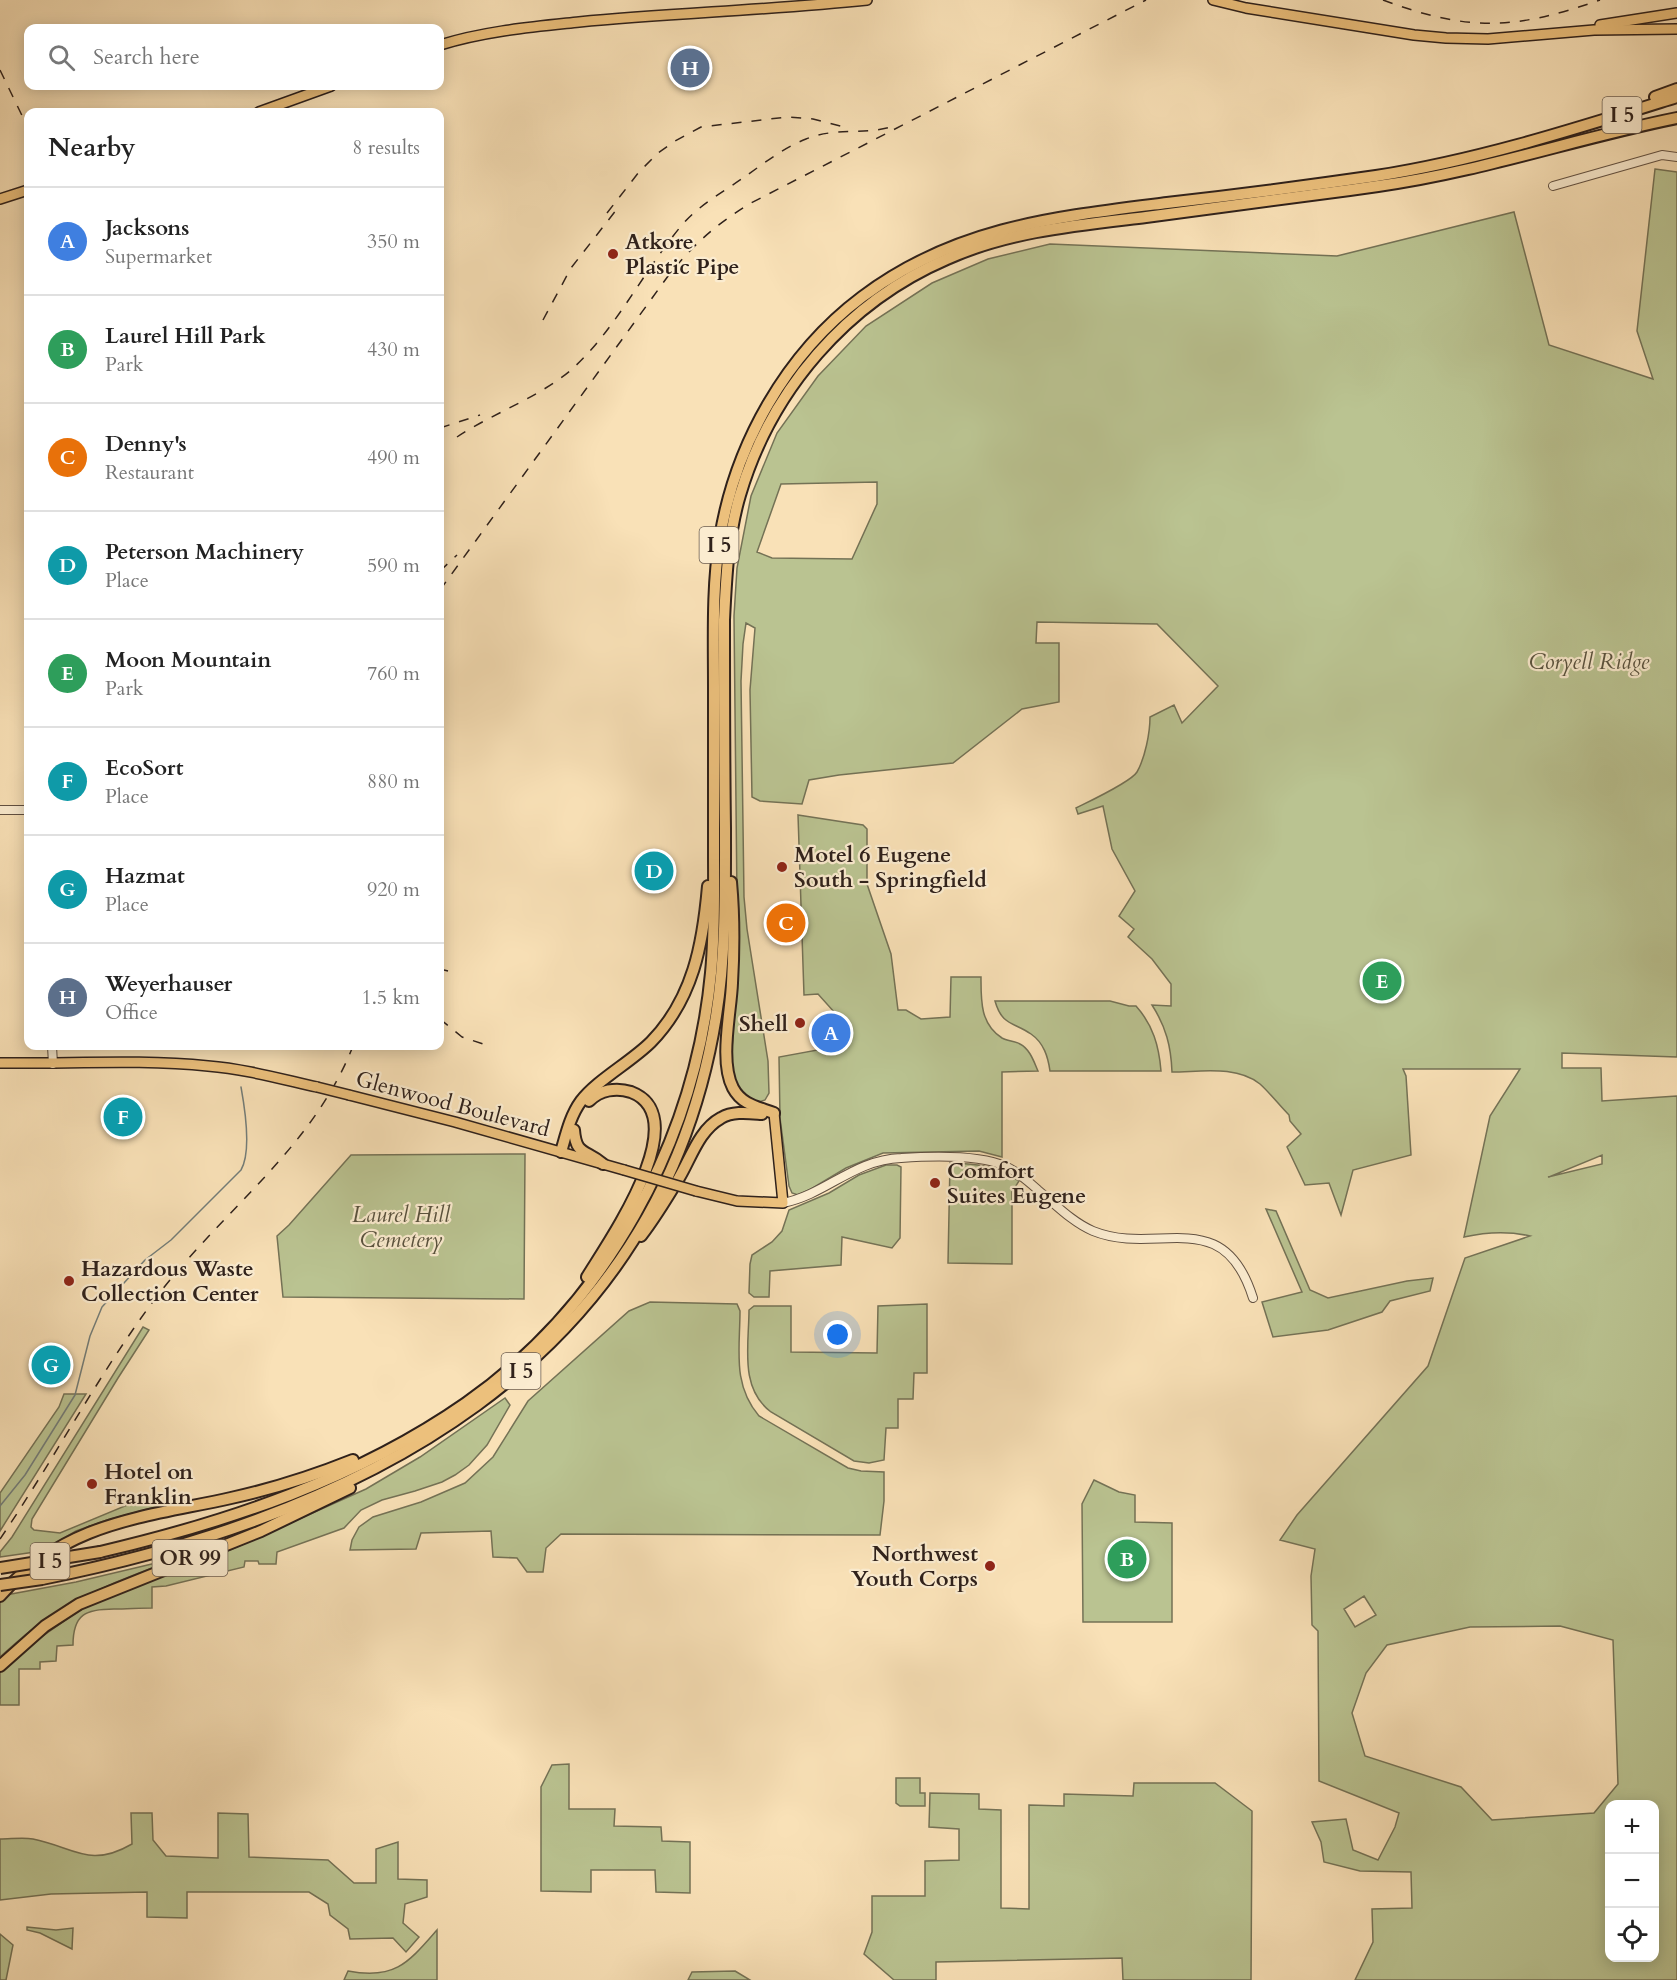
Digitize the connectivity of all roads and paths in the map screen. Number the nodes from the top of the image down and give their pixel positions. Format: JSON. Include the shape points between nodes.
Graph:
{"nodes":[{"id":1,"x":867,"y":0,"type":"edge"},
{"id":2,"x":1213,"y":0,"type":"edge"},
{"id":3,"x":1677,"y":13,"type":"edge"},
{"id":4,"x":1677,"y":29,"type":"edge"},
{"id":5,"x":1562,"y":32,"type":"junction"},
{"id":6,"x":444,"y":44,"type":"edge"},
{"id":7,"x":1677,"y":89,"type":"edge"},
{"id":8,"x":320,"y":90,"type":"edge"},
{"id":9,"x":1677,"y":97,"type":"edge"},
{"id":10,"x":270,"y":108,"type":"edge"},
{"id":11,"x":1677,"y":110,"type":"edge"},
{"id":12,"x":1677,"y":118,"type":"edge"},
{"id":13,"x":1623,"y":129,"type":"junction"},
{"id":14,"x":1567,"y":132,"type":"junction"},
{"id":15,"x":1677,"y":156,"type":"edge"},
{"id":16,"x":1553,"y":186,"type":"dead end"},
{"id":17,"x":24,"y":191,"type":"edge"},
{"id":18,"x":0,"y":199,"type":"edge"},
{"id":19,"x":0,"y":810,"type":"edge"},
{"id":20,"x":24,"y":810,"type":"edge"},
{"id":21,"x":719,"y":812,"type":"junction"},
{"id":22,"x":52,"y":1050,"type":"edge"},
{"id":23,"x":0,"y":1063,"type":"edge"},
{"id":24,"x":53,"y":1064,"type":"junction"},
{"id":25,"x":774,"y":1113,"type":"junction"},
{"id":26,"x":574,"y":1130,"type":"junction"},
{"id":27,"x":564,"y":1153,"type":"junction"},
{"id":28,"x":603,"y":1164,"type":"junction"},
{"id":29,"x":783,"y":1203,"type":"junction"},
{"id":30,"x":627,"y":1248,"type":"junction"},
{"id":31,"x":1253,"y":1298,"type":"dead end"},
{"id":32,"x":567,"y":1310,"type":"junction"},
{"id":33,"x":393,"y":1447,"type":"junction"},
{"id":34,"x":387,"y":1462,"type":"junction"},
{"id":35,"x":0,"y":1568,"type":"edge"},
{"id":36,"x":0,"y":1585,"type":"edge"},
{"id":37,"x":0,"y":1596,"type":"edge"},
{"id":38,"x":0,"y":1666,"type":"edge"}],
"edges":[{"from":1,"to":6,"type":"main road","via":[[596,21],[519,29]]},
{"from":2,"to":5,"type":"main road","via":[[1428,37],[1488,39]]},
{"from":3,"to":5,"type":"main road"},
{"from":4,"to":5,"type":"main road"},
{"from":7,"to":14,"type":"highway"},
{"from":8,"to":10,"type":"main road"},
{"from":9,"to":14,"type":"highway","number":"I 5"},
{"from":11,"to":13,"type":"highway","number":"I 5"},
{"from":12,"to":13,"type":"highway"},
{"from":13,"to":21,"type":"highway","number":"I 5","via":[[1389,185],[1067,227],[1006,239],[948,258],[879,297],[845,324],[788,392],[757,447],[739,498],[725,598]]},
{"from":14,"to":21,"type":"highway","number":"I 5","via":[[1383,175],[1015,226],[926,257],[855,302],[813,342],[776,391],[747,445],[729,493],[716,575]]},
{"from":15,"to":16,"type":"street","via":[[1662,155]]},
{"from":17,"to":18,"type":"main road"},
{"from":19,"to":20,"type":"street"},
{"from":21,"to":25,"type":"highway","via":[[733,923],[729,1078],[746,1103]]},
{"from":21,"to":27,"type":"highway","via":[[703,933],[685,994],[652,1040],[581,1101],[573,1113]]},
{"from":21,"to":30,"type":"highway","number":"I 5","via":[[724,941],[708,1057],[694,1108],[668,1175]]},
{"from":21,"to":32,"type":"highway","number":"I 5","via":[[711,972],[691,1085],[666,1153],[636,1214],[611,1256]]},
{"from":22,"to":24,"type":"street"},
{"from":23,"to":24,"type":"main road","name":"Glenwood Boulevard"},
{"from":24,"to":27,"type":"main road","name":"Glenwood Boulevard","bridge":true,"via":[[174,1064],[243,1070]]},
{"from":25,"to":29,"type":"main road"},
{"from":25,"to":30,"type":"highway","via":[[729,1115],[713,1124],[699,1141],[656,1217]]},
{"from":26,"to":27,"type":"highway"},
{"from":26,"to":28,"type":"highway","via":[[579,1149]]},
{"from":26,"to":32,"type":"highway","via":[[586,1103],[615,1089],[631,1092],[646,1103],[656,1135],[627,1210]]},
{"from":27,"to":28,"type":"main road","name":"Glenwood Boulevard"},
{"from":28,"to":29,"type":"main road","name":"Glenwood Boulevard","bridge":true,"via":[[747,1203]]},
{"from":29,"to":31,"type":"street","via":[[809,1196],[862,1166],[877,1162],[899,1158],[982,1159],[1018,1173],[1094,1232],[1126,1238],[1194,1238],[1220,1248],[1241,1269]]},
{"from":30,"to":34,"type":"highway","number":"I 5","via":[[585,1306],[534,1359],[471,1412]]},
{"from":32,"to":33,"type":"highway","number":"I 5","via":[[498,1379]]},
{"from":33,"to":35,"type":"highway","number":"I 5","bridge":true,"via":[[353,1468],[254,1508],[159,1538]]},
{"from":33,"to":37,"type":"highway","number":"OR 99","via":[[279,1485],[83,1534],[32,1565]]},
{"from":34,"to":36,"type":"highway","number":"I 5","bridge":true,"via":[[315,1497],[202,1540],[105,1566]]},
{"from":34,"to":38,"type":"highway","number":"OR 99","via":[[369,1478],[309,1509],[79,1604],[45,1626]]}]}
